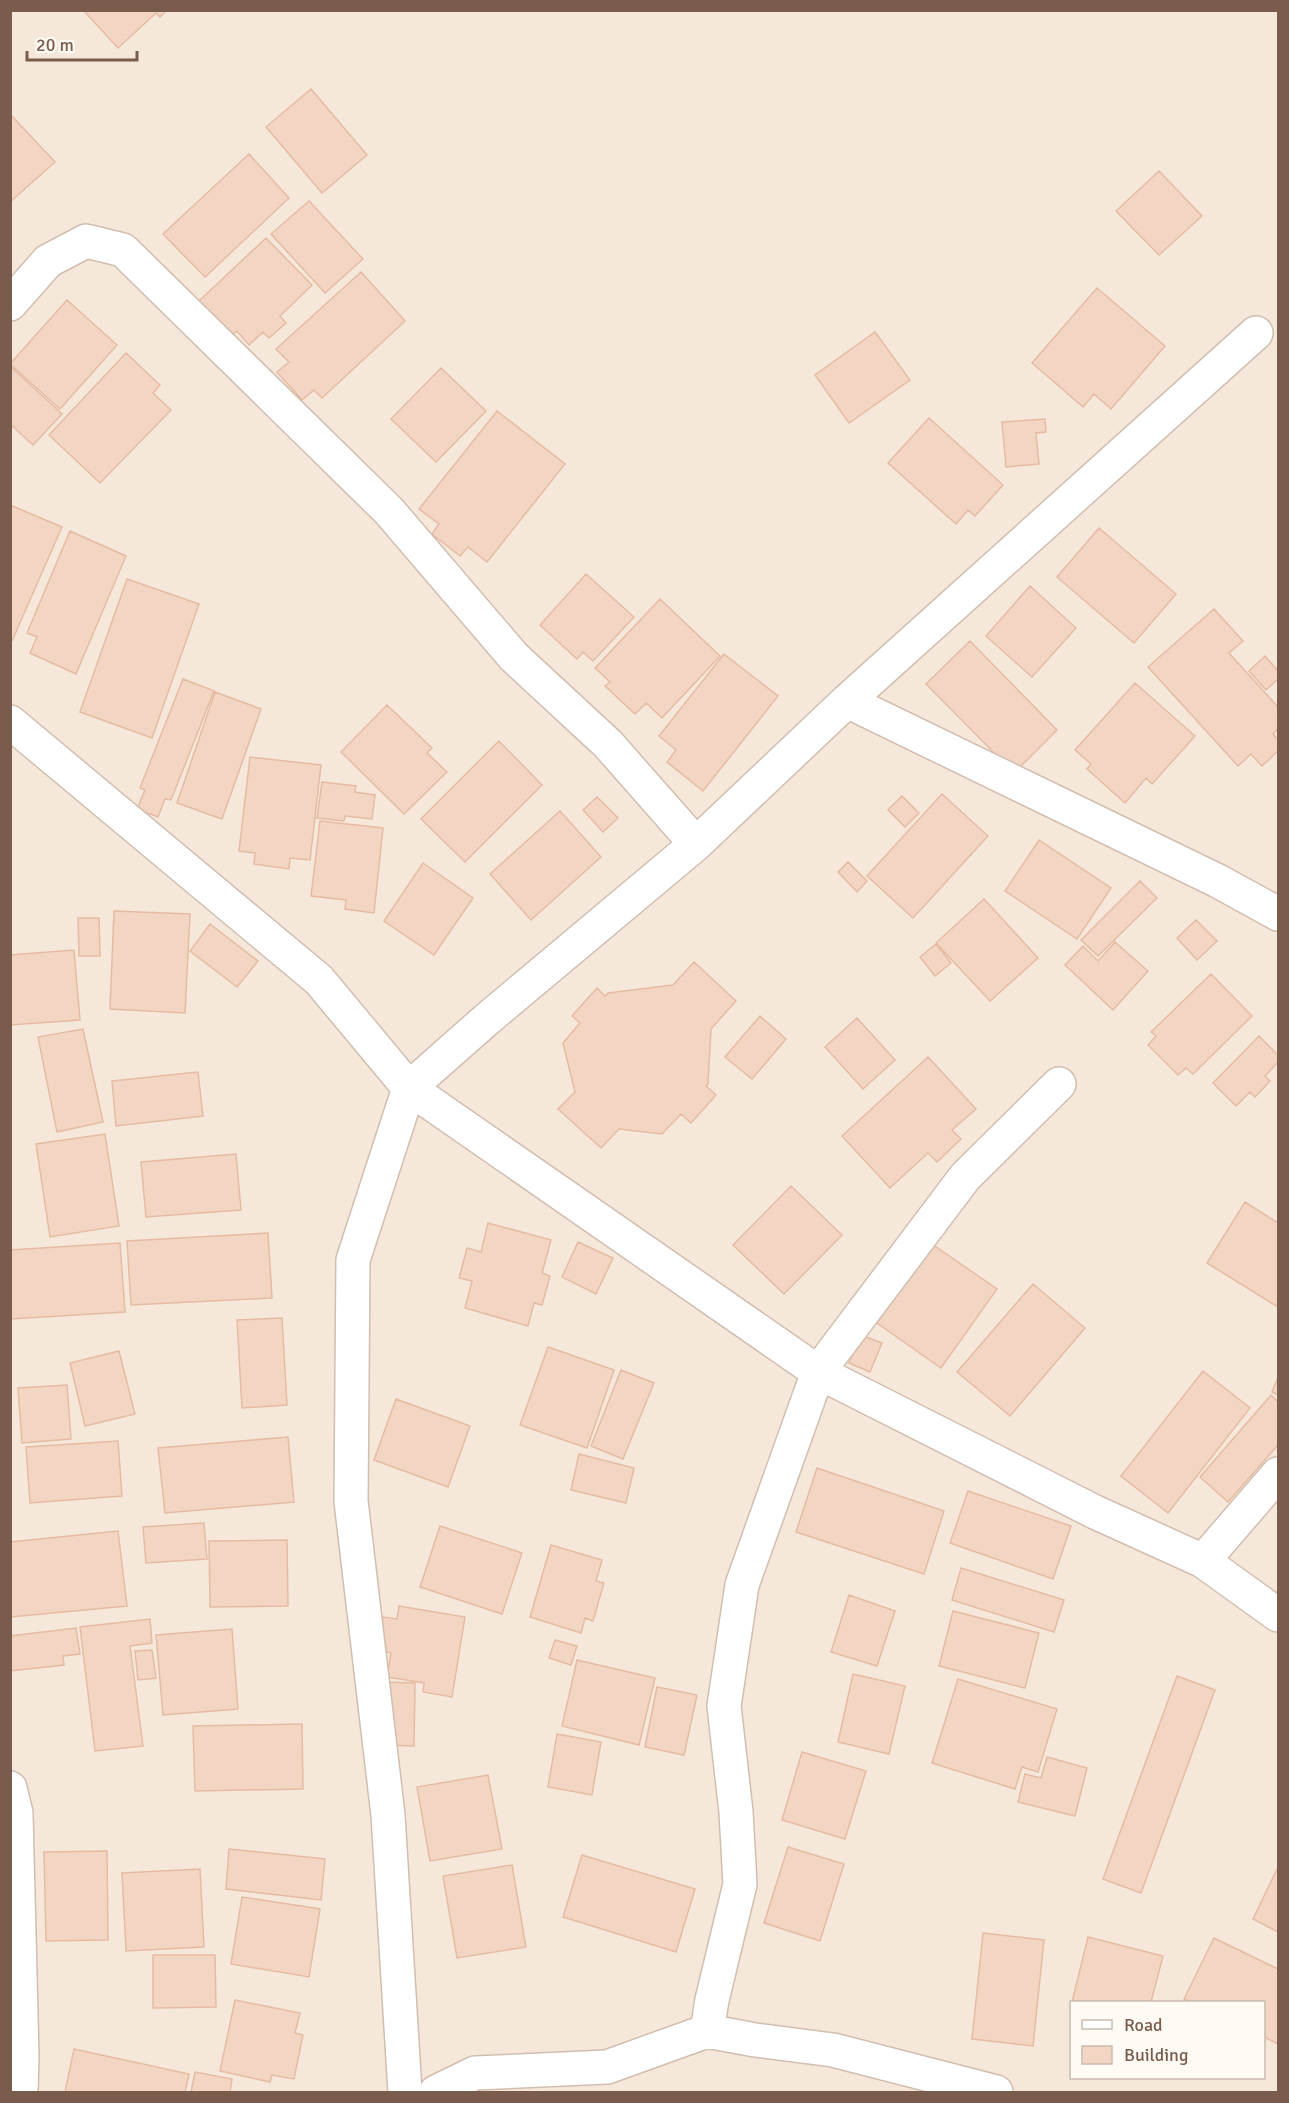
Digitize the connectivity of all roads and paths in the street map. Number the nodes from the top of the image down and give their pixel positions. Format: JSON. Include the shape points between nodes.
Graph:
{"nodes":[{"id":1,"x":10,"y":304,"type":"edge"},
{"id":2,"x":1256,"y":333,"type":"dead end"},
{"id":3,"x":847,"y":701,"type":"junction"},
{"id":4,"x":10,"y":722,"type":"edge"},
{"id":5,"x":696,"y":844,"type":"junction"},
{"id":6,"x":1278,"y":914,"type":"edge"},
{"id":7,"x":1059,"y":1083,"type":"dead end"},
{"id":8,"x":409,"y":1088,"type":"junction"},
{"id":9,"x":818,"y":1372,"type":"junction"},
{"id":10,"x":1278,"y":1474,"type":"edge"},
{"id":11,"x":1203,"y":1561,"type":"junction"},
{"id":12,"x":1278,"y":1615,"type":"edge"},
{"id":13,"x":12,"y":1805,"type":"edge"},
{"id":14,"x":707,"y":2031,"type":"junction"},
{"id":15,"x":21,"y":2092,"type":"edge"},
{"id":16,"x":405,"y":2092,"type":"edge"},
{"id":17,"x":436,"y":2092,"type":"edge"},
{"id":18,"x":996,"y":2092,"type":"edge"}],
"edges":[{"from":1,"to":5,"type":"street","via":[[48,261],[86,241],[123,250],[389,511],[514,657],[608,744]]},
{"from":2,"to":3,"type":"street"},
{"from":3,"to":5,"type":"street"},
{"from":3,"to":6,"type":"street"},
{"from":4,"to":8,"type":"street","via":[[319,980]]},
{"from":5,"to":8,"type":"street"},
{"from":7,"to":9,"type":"street","via":[[965,1177]]},
{"from":8,"to":9,"type":"street"},
{"from":8,"to":16,"type":"street","via":[[353,1260],[351,1502],[388,1815]]},
{"from":9,"to":11,"type":"street","via":[[1095,1512]]},
{"from":9,"to":14,"type":"street","via":[[742,1585],[724,1706],[740,1884]]},
{"from":10,"to":11,"type":"street"},
{"from":11,"to":12,"type":"street"},
{"from":13,"to":15,"type":"street"},
{"from":14,"to":17,"type":"street","via":[[607,2067],[475,2073]]},
{"from":14,"to":18,"type":"street","via":[[833,2050]]}]}
